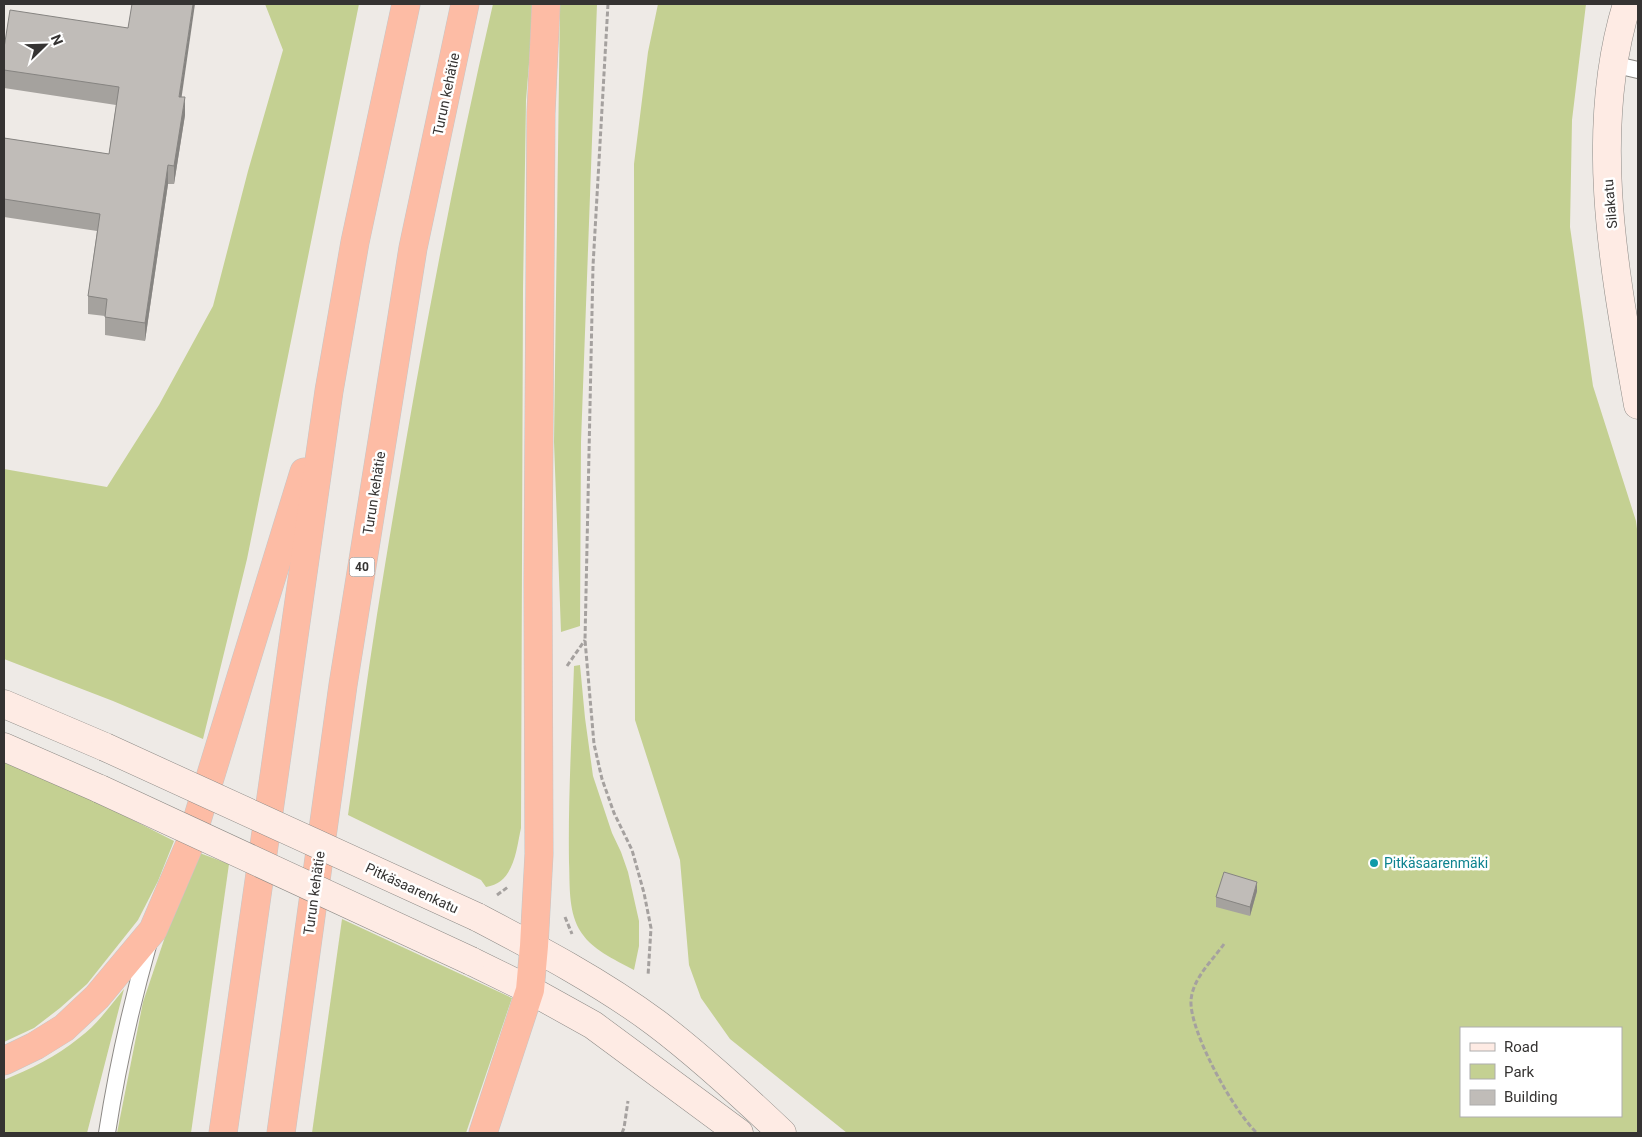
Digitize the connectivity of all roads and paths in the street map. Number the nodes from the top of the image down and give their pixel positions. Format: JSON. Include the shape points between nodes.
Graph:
{"nodes":[{"id":1,"x":406,"y":4,"type":"edge"},
{"id":2,"x":465,"y":4,"type":"edge"},
{"id":3,"x":546,"y":4,"type":"edge"},
{"id":4,"x":608,"y":4,"type":"edge"},
{"id":5,"x":1627,"y":4,"type":"edge"},
{"id":6,"x":1612,"y":64,"type":"junction"},
{"id":7,"x":1638,"y":70,"type":"edge"},
{"id":8,"x":329,"y":391,"type":"junction"},
{"id":9,"x":1638,"y":405,"type":"edge"},
{"id":10,"x":4,"y":704,"type":"edge"},
{"id":11,"x":4,"y":747,"type":"edge"},
{"id":12,"x":510,"y":885,"type":"dead end"},
{"id":13,"x":494,"y":896,"type":"dead end"},
{"id":14,"x":564,"y":912,"type":"dead end"},
{"id":15,"x":153,"y":930,"type":"junction"},
{"id":16,"x":574,"y":937,"type":"dead end"},
{"id":17,"x":1224,"y":944,"type":"dead end"},
{"id":18,"x":534,"y":946,"type":"junction"},
{"id":19,"x":648,"y":976,"type":"dead end"},
{"id":20,"x":530,"y":990,"type":"junction"},
{"id":21,"x":4,"y":1061,"type":"edge"},
{"id":22,"x":628,"y":1102,"type":"dead end"},
{"id":23,"x":107,"y":1133,"type":"edge"},
{"id":24,"x":223,"y":1133,"type":"edge"},
{"id":25,"x":280,"y":1133,"type":"edge"},
{"id":26,"x":483,"y":1133,"type":"edge"},
{"id":27,"x":622,"y":1133,"type":"edge"},
{"id":28,"x":739,"y":1133,"type":"edge"},
{"id":29,"x":782,"y":1133,"type":"edge"},
{"id":30,"x":1257,"y":1133,"type":"edge"}],
"edges":[{"from":1,"to":8,"type":"highway","via":[[355,242]]},
{"from":2,"to":25,"type":"highway","name":"Turun kehätie","number":"40","via":[[412,257],[343,685]]},
{"from":3,"to":18,"type":"highway","via":[[541,123],[539,854]]},
{"from":4,"to":19,"type":"path","via":[[593,266],[585,640],[594,744],[602,779],[632,850],[651,928]]},
{"from":5,"to":6,"type":"street","name":"Silakatu"},
{"from":6,"to":7,"type":"lane"},
{"from":6,"to":9,"type":"street","name":"Silakatu","via":[[1608,100],[1609,200],[1622,313]]},
{"from":8,"to":15,"type":"highway","via":[[188,846]]},
{"from":8,"to":24,"type":"highway"},
{"from":10,"to":18,"type":"street","name":"Pitkäsaarenkatu","bridge":true,"via":[[105,747]]},
{"from":11,"to":20,"type":"street","bridge":true},
{"from":12,"to":13,"type":"path"},
{"from":14,"to":16,"type":"path"},
{"from":15,"to":21,"type":"highway","via":[[97,997],[64,1028]]},
{"from":15,"to":23,"type":"lane","via":[[130,1010]]},
{"from":17,"to":30,"type":"path","via":[[1197,980],[1191,1000],[1194,1019],[1213,1068],[1230,1098]]},
{"from":18,"to":20,"type":"highway"},
{"from":18,"to":29,"type":"street","name":"Pitkäsaarenkatu","via":[[656,1023]]},
{"from":20,"to":26,"type":"highway"},
{"from":20,"to":28,"type":"street","via":[[593,1024]]},
{"from":22,"to":27,"type":"path"}]}
